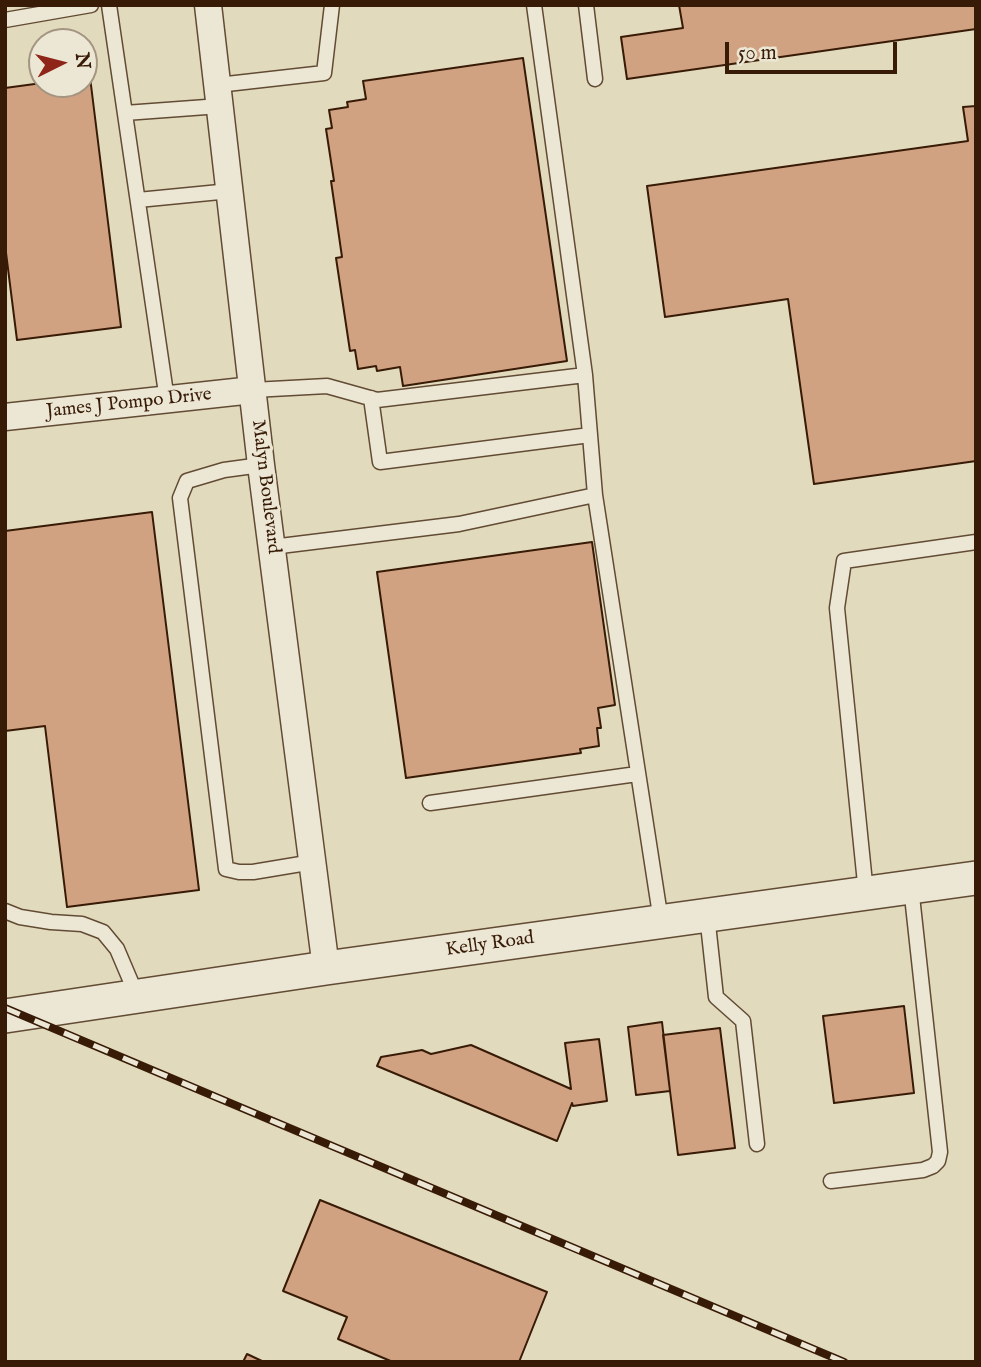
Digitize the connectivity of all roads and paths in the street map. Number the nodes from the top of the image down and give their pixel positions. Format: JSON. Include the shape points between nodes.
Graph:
{"nodes":[{"id":1,"x":91,"y":5,"type":"edge"},
{"id":2,"x":109,"y":5,"type":"edge"},
{"id":3,"x":208,"y":5,"type":"edge"},
{"id":4,"x":332,"y":5,"type":"edge"},
{"id":5,"x":534,"y":5,"type":"edge"},
{"id":6,"x":586,"y":5,"type":"edge"},
{"id":7,"x":5,"y":20,"type":"edge"},
{"id":8,"x":595,"y":79,"type":"dead end"},
{"id":9,"x":219,"y":96,"type":"junction"},
{"id":10,"x":125,"y":113,"type":"junction"},
{"id":11,"x":230,"y":191,"type":"junction"},
{"id":12,"x":138,"y":200,"type":"junction"},
{"id":13,"x":585,"y":375,"type":"junction"},
{"id":14,"x":253,"y":390,"type":"junction"},
{"id":15,"x":370,"y":398,"type":"junction"},
{"id":16,"x":167,"y":400,"type":"junction"},
{"id":17,"x":5,"y":417,"type":"edge"},
{"id":18,"x":590,"y":435,"type":"junction"},
{"id":19,"x":261,"y":465,"type":"junction"},
{"id":20,"x":596,"y":495,"type":"junction"},
{"id":21,"x":976,"y":542,"type":"edge"},
{"id":22,"x":272,"y":547,"type":"junction"},
{"id":23,"x":638,"y":774,"type":"junction"},
{"id":24,"x":430,"y":803,"type":"dead end"},
{"id":25,"x":313,"y":862,"type":"junction"},
{"id":26,"x":976,"y":878,"type":"edge"},
{"id":27,"x":911,"y":887,"type":"junction"},
{"id":28,"x":866,"y":893,"type":"junction"},
{"id":29,"x":5,"y":911,"type":"edge"},
{"id":30,"x":707,"y":915,"type":"junction"},
{"id":31,"x":661,"y":921,"type":"junction"},
{"id":32,"x":326,"y":968,"type":"junction"},
{"id":33,"x":137,"y":996,"type":"junction"},
{"id":34,"x":5,"y":1016,"type":"edge"},
{"id":35,"x":757,"y":1144,"type":"dead end"},
{"id":36,"x":831,"y":1181,"type":"dead end"}],
"edges":[{"from":1,"to":7,"type":"lane"},
{"from":2,"to":10,"type":"lane"},
{"from":3,"to":9,"type":"street","name":"Malyn Boulevard"},
{"from":4,"to":9,"type":"lane","via":[[324,73]]},
{"from":5,"to":13,"type":"lane"},
{"from":6,"to":8,"type":"lane"},
{"from":9,"to":10,"type":"lane"},
{"from":9,"to":11,"type":"street","name":"Malyn Boulevard"},
{"from":10,"to":12,"type":"lane"},
{"from":11,"to":12,"type":"lane"},
{"from":11,"to":14,"type":"street","name":"Malyn Boulevard"},
{"from":12,"to":16,"type":"lane"},
{"from":13,"to":15,"type":"lane"},
{"from":13,"to":18,"type":"lane"},
{"from":14,"to":15,"type":"lane","via":[[327,386]]},
{"from":14,"to":16,"type":"street","name":"James J Pompo Drive"},
{"from":14,"to":19,"type":"street","name":"Malyn Boulevard"},
{"from":15,"to":18,"type":"lane","via":[[380,462]]},
{"from":16,"to":17,"type":"street","name":"James J Pompo Drive"},
{"from":18,"to":20,"type":"lane"},
{"from":19,"to":22,"type":"street","name":"Malyn Boulevard"},
{"from":19,"to":25,"type":"lane","via":[[187,481],[180,498],[226,869],[253,872]]},
{"from":20,"to":22,"type":"lane","via":[[458,524]]},
{"from":20,"to":23,"type":"lane"},
{"from":21,"to":28,"type":"lane","via":[[844,561],[837,608]]},
{"from":22,"to":25,"type":"street","name":"Malyn Boulevard"},
{"from":23,"to":24,"type":"lane"},
{"from":23,"to":31,"type":"lane"},
{"from":25,"to":32,"type":"street","name":"Malyn Boulevard"},
{"from":26,"to":27,"type":"street","name":"Kelly Road"},
{"from":27,"to":28,"type":"street","name":"Kelly Road"},
{"from":27,"to":36,"type":"lane","via":[[938,1161],[923,1170]]},
{"from":28,"to":30,"type":"street","name":"Kelly Road"},
{"from":29,"to":33,"type":"lane","via":[[103,932],[117,949]]},
{"from":30,"to":31,"type":"street","name":"Kelly Road"},
{"from":30,"to":35,"type":"lane","via":[[716,997],[743,1021]]},
{"from":31,"to":32,"type":"street","name":"Kelly Road"},
{"from":32,"to":33,"type":"street","name":"Kelly Road"},
{"from":33,"to":34,"type":"street","name":"Kelly Road"}]}
